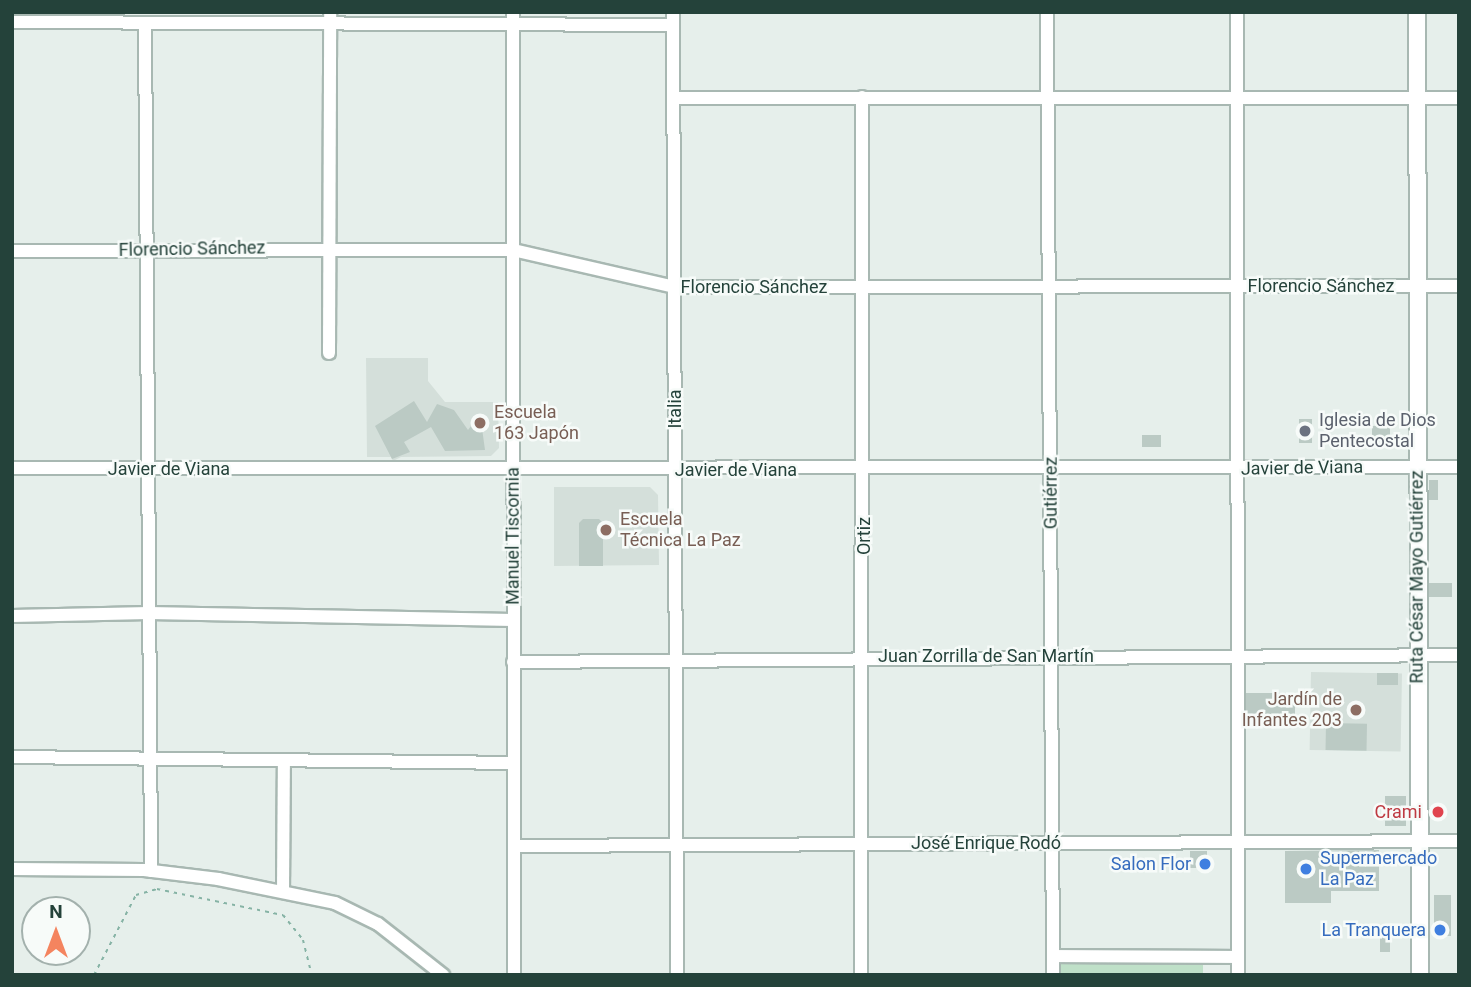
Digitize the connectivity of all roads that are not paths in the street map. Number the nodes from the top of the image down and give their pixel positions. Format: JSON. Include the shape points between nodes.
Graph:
{"nodes":[{"id":1,"x":1047,"y":12,"type":"edge"},
{"id":2,"x":1237,"y":12,"type":"edge"},
{"id":3,"x":1417,"y":12,"type":"edge"},
{"id":4,"x":330,"y":18,"type":"edge"},
{"id":5,"x":513,"y":18,"type":"edge"},
{"id":6,"x":673,"y":18,"type":"edge"},
{"id":7,"x":12,"y":22,"type":"edge"},
{"id":8,"x":145,"y":23,"type":"junction"},
{"id":9,"x":862,"y":97,"type":"junction"},
{"id":10,"x":1048,"y":97,"type":"junction"},
{"id":11,"x":676,"y":98,"type":"junction"},
{"id":12,"x":1238,"y":98,"type":"junction"},
{"id":13,"x":1416,"y":98,"type":"junction"},
{"id":14,"x":1459,"y":98,"type":"edge"},
{"id":15,"x":330,"y":247,"type":"junction"},
{"id":16,"x":145,"y":249,"type":"junction"},
{"id":17,"x":513,"y":250,"type":"junction"},
{"id":18,"x":12,"y":251,"type":"edge"},
{"id":19,"x":863,"y":286,"type":"junction"},
{"id":20,"x":1050,"y":286,"type":"junction"},
{"id":21,"x":1240,"y":286,"type":"junction"},
{"id":22,"x":1416,"y":286,"type":"junction"},
{"id":23,"x":1459,"y":286,"type":"edge"},
{"id":24,"x":676,"y":287,"type":"junction"},
{"id":25,"x":329,"y":353,"type":"dead end"},
{"id":26,"x":1417,"y":466,"type":"junction"},
{"id":27,"x":1459,"y":467,"type":"edge"},
{"id":28,"x":12,"y":468,"type":"edge"},
{"id":29,"x":148,"y":469,"type":"junction"},
{"id":30,"x":864,"y":469,"type":"junction"},
{"id":31,"x":1051,"y":469,"type":"junction"},
{"id":32,"x":1240,"y":469,"type":"junction"},
{"id":33,"x":513,"y":470,"type":"junction"},
{"id":34,"x":674,"y":470,"type":"junction"},
{"id":35,"x":149,"y":613,"type":"junction"},
{"id":36,"x":12,"y":616,"type":"edge"},
{"id":37,"x":513,"y":620,"type":"junction"},
{"id":38,"x":1238,"y":655,"type":"junction"},
{"id":39,"x":1418,"y":655,"type":"junction"},
{"id":40,"x":1459,"y":655,"type":"edge"},
{"id":41,"x":1051,"y":656,"type":"junction"},
{"id":42,"x":865,"y":657,"type":"junction"},
{"id":43,"x":673,"y":659,"type":"junction"},
{"id":44,"x":513,"y":662,"type":"junction"},
{"id":45,"x":12,"y":757,"type":"edge"},
{"id":46,"x":150,"y":760,"type":"junction"},
{"id":47,"x":284,"y":761,"type":"junction"},
{"id":48,"x":514,"y":763,"type":"junction"},
{"id":49,"x":1419,"y":841,"type":"junction"},
{"id":50,"x":1459,"y":841,"type":"edge"},
{"id":51,"x":1236,"y":842,"type":"junction"},
{"id":52,"x":1052,"y":843,"type":"junction"},
{"id":53,"x":862,"y":844,"type":"junction"},
{"id":54,"x":676,"y":845,"type":"junction"},
{"id":55,"x":514,"y":846,"type":"junction"},
{"id":56,"x":12,"y":869,"type":"edge"},
{"id":57,"x":151,"y":871,"type":"junction"},
{"id":58,"x":283,"y":891,"type":"junction"},
{"id":59,"x":1053,"y":956,"type":"junction"},
{"id":60,"x":1238,"y":957,"type":"junction"},
{"id":61,"x":443,"y":975,"type":"edge"},
{"id":62,"x":514,"y":975,"type":"edge"},
{"id":63,"x":677,"y":975,"type":"edge"},
{"id":64,"x":861,"y":975,"type":"edge"},
{"id":65,"x":1053,"y":975,"type":"edge"},
{"id":66,"x":1238,"y":975,"type":"edge"},
{"id":67,"x":1420,"y":975,"type":"edge"}],
"edges":[{"from":1,"to":10,"type":"street","name":"Gutiérrez"},
{"from":2,"to":12,"type":"street"},
{"from":3,"to":13,"type":"street","name":"Ruta César Mayo Gutiérrez"},
{"from":4,"to":5,"type":"street"},
{"from":4,"to":8,"type":"street"},
{"from":4,"to":15,"type":"street"},
{"from":5,"to":6,"type":"street"},
{"from":5,"to":17,"type":"street","name":"Manuel Tiscornia"},
{"from":6,"to":11,"type":"street","name":"Italia"},
{"from":7,"to":8,"type":"street"},
{"from":8,"to":16,"type":"street"},
{"from":9,"to":10,"type":"street"},
{"from":9,"to":11,"type":"street"},
{"from":9,"to":19,"type":"street","name":"Ortiz"},
{"from":10,"to":12,"type":"street"},
{"from":10,"to":20,"type":"street","name":"Gutiérrez"},
{"from":11,"to":24,"type":"street","name":"Italia"},
{"from":12,"to":13,"type":"street"},
{"from":12,"to":21,"type":"street"},
{"from":13,"to":14,"type":"street"},
{"from":13,"to":22,"type":"street","name":"Ruta César Mayo Gutiérrez"},
{"from":15,"to":16,"type":"street","name":"Florencio Sánchez"},
{"from":15,"to":17,"type":"street","name":"Florencio Sánchez"},
{"from":15,"to":25,"type":"street"},
{"from":16,"to":18,"type":"street","name":"Florencio Sánchez"},
{"from":16,"to":29,"type":"street"},
{"from":17,"to":24,"type":"street","name":"Florencio Sánchez"},
{"from":17,"to":33,"type":"street","name":"Manuel Tiscornia"},
{"from":19,"to":20,"type":"street","name":"Florencio Sánchez"},
{"from":19,"to":24,"type":"street","name":"Florencio Sánchez"},
{"from":19,"to":30,"type":"street","name":"Ortiz"},
{"from":20,"to":21,"type":"street","name":"Florencio Sánchez"},
{"from":20,"to":31,"type":"street","name":"Gutiérrez"},
{"from":21,"to":22,"type":"street","name":"Florencio Sánchez"},
{"from":21,"to":32,"type":"street"},
{"from":22,"to":23,"type":"street","name":"Florencio Sánchez"},
{"from":22,"to":26,"type":"street","name":"Ruta César Mayo Gutiérrez"},
{"from":24,"to":34,"type":"street","name":"Italia"},
{"from":26,"to":27,"type":"street","name":"Javier de Viana"},
{"from":26,"to":32,"type":"street","name":"Javier de Viana"},
{"from":26,"to":39,"type":"street","name":"Ruta César Mayo Gutiérrez"},
{"from":28,"to":29,"type":"street","name":"Javier de Viana"},
{"from":29,"to":33,"type":"street","name":"Javier de Viana"},
{"from":29,"to":35,"type":"street"},
{"from":30,"to":31,"type":"street","name":"Javier de Viana"},
{"from":30,"to":34,"type":"street","name":"Javier de Viana"},
{"from":30,"to":42,"type":"street","name":"Ortiz"},
{"from":31,"to":32,"type":"street","name":"Javier de Viana"},
{"from":31,"to":41,"type":"street","name":"Gutiérrez"},
{"from":32,"to":38,"type":"street"},
{"from":33,"to":34,"type":"street","name":"Javier de Viana"},
{"from":33,"to":37,"type":"street","name":"Manuel Tiscornia"},
{"from":34,"to":43,"type":"street","name":"Italia"},
{"from":35,"to":36,"type":"street"},
{"from":35,"to":37,"type":"street"},
{"from":35,"to":46,"type":"street"},
{"from":37,"to":44,"type":"street","name":"Manuel Tiscornia"},
{"from":38,"to":39,"type":"street","name":"Juan Zorrilla de San Martín"},
{"from":38,"to":41,"type":"street","name":"Juan Zorrilla de San Martín"},
{"from":38,"to":51,"type":"street"},
{"from":39,"to":40,"type":"street","name":"Juan Zorrilla de San Martín"},
{"from":39,"to":49,"type":"street","name":"Ruta César Mayo Gutiérrez"},
{"from":41,"to":42,"type":"street","name":"Juan Zorrilla de San Martín"},
{"from":41,"to":52,"type":"street","name":"Gutiérrez"},
{"from":42,"to":43,"type":"street","name":"Juan Zorrilla de San Martín"},
{"from":42,"to":53,"type":"street","name":"Ortiz"},
{"from":43,"to":44,"type":"street","name":"Juan Zorrilla de San Martín"},
{"from":43,"to":54,"type":"street","name":"Italia"},
{"from":44,"to":48,"type":"street","name":"Manuel Tiscornia"},
{"from":45,"to":46,"type":"street"},
{"from":46,"to":47,"type":"street"},
{"from":46,"to":57,"type":"street"},
{"from":47,"to":48,"type":"street"},
{"from":47,"to":58,"type":"street"},
{"from":48,"to":55,"type":"street","name":"Manuel Tiscornia"},
{"from":49,"to":50,"type":"street","name":"José Enrique Rodó"},
{"from":49,"to":51,"type":"street","name":"José Enrique Rodó"},
{"from":49,"to":67,"type":"street","name":"Ruta César Mayo Gutiérrez"},
{"from":51,"to":52,"type":"street","name":"José Enrique Rodó"},
{"from":51,"to":60,"type":"street"},
{"from":52,"to":53,"type":"street","name":"José Enrique Rodó"},
{"from":52,"to":59,"type":"street","name":"Gutiérrez"},
{"from":53,"to":54,"type":"street","name":"José Enrique Rodó"},
{"from":53,"to":64,"type":"street","name":"Ortiz"},
{"from":54,"to":55,"type":"street","name":"José Enrique Rodó"},
{"from":54,"to":63,"type":"street","name":"Italia"},
{"from":55,"to":62,"type":"street","name":"Manuel Tiscornia"},
{"from":56,"to":57,"type":"street"},
{"from":57,"to":58,"type":"street"},
{"from":58,"to":61,"type":"street","via":[[335,903],[378,924]]},
{"from":59,"to":60,"type":"street"},
{"from":59,"to":65,"type":"street","name":"Gutiérrez"},
{"from":60,"to":66,"type":"street"}]}
